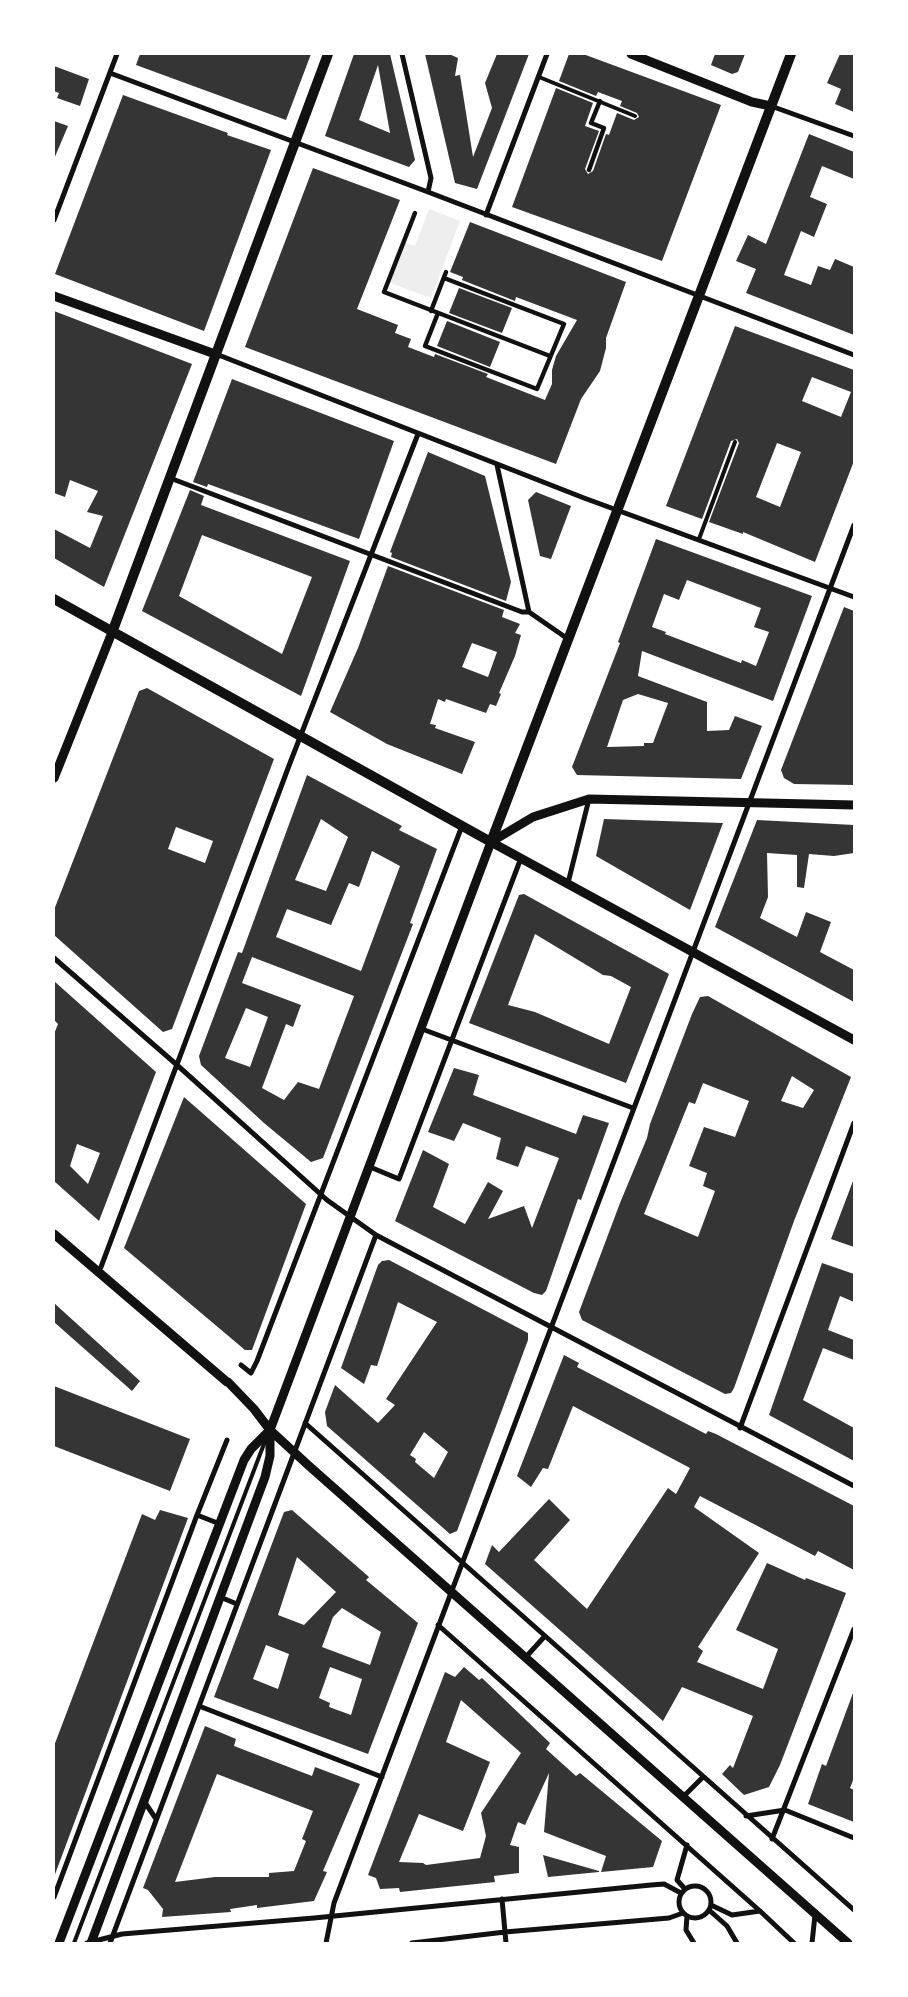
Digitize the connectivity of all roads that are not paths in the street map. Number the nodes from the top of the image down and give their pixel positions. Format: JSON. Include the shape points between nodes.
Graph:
{"nodes":[{"id":1,"x":117,"y":54,"type":"edge"},
{"id":2,"x":328,"y":54,"type":"edge"},
{"id":3,"x":402,"y":54,"type":"edge"},
{"id":4,"x":548,"y":54,"type":"edge"},
{"id":5,"x":631,"y":54,"type":"edge"},
{"id":6,"x":791,"y":54,"type":"edge"},
{"id":7,"x":110,"y":73,"type":"junction"},
{"id":8,"x":539,"y":77,"type":"junction"},
{"id":9,"x":600,"y":101,"type":"junction"},
{"id":10,"x":771,"y":106,"type":"junction"},
{"id":11,"x":635,"y":116,"type":"dead end"},
{"id":12,"x":854,"y":136,"type":"edge"},
{"id":13,"x":295,"y":143,"type":"junction"},
{"id":14,"x":589,"y":170,"type":"dead end"},
{"id":15,"x":428,"y":192,"type":"junction"},
{"id":16,"x":415,"y":213,"type":"dead end"},
{"id":17,"x":486,"y":215,"type":"junction"},
{"id":18,"x":54,"y":220,"type":"edge"},
{"id":19,"x":446,"y":272,"type":"dead end"},
{"id":20,"x":444,"y":278,"type":"junction"},
{"id":21,"x":54,"y":296,"type":"edge"},
{"id":22,"x":698,"y":296,"type":"junction"},
{"id":23,"x":431,"y":311,"type":"junction"},
{"id":24,"x":438,"y":313,"type":"junction"},
{"id":25,"x":216,"y":354,"type":"junction"},
{"id":26,"x":854,"y":355,"type":"edge"},
{"id":27,"x":550,"y":356,"type":"junction"},
{"id":28,"x":546,"y":368,"type":"junction"},
{"id":29,"x":552,"y":370,"type":"dead end"},
{"id":30,"x":418,"y":434,"type":"junction"},
{"id":31,"x":735,"y":442,"type":"dead end"},
{"id":32,"x":497,"y":465,"type":"junction"},
{"id":33,"x":170,"y":478,"type":"junction"},
{"id":34,"x":618,"y":510,"type":"junction"},
{"id":35,"x":854,"y":526,"type":"edge"},
{"id":36,"x":699,"y":539,"type":"junction"},
{"id":37,"x":372,"y":556,"type":"junction"},
{"id":38,"x":830,"y":588,"type":"junction"},
{"id":39,"x":854,"y":597,"type":"edge"},
{"id":40,"x":54,"y":599,"type":"edge"},
{"id":41,"x":529,"y":612,"type":"junction"},
{"id":42,"x":113,"y":630,"type":"junction"},
{"id":43,"x":569,"y":639,"type":"junction"},
{"id":44,"x":301,"y":736,"type":"junction"},
{"id":45,"x":54,"y":778,"type":"edge"},
{"id":46,"x":589,"y":799,"type":"junction"},
{"id":47,"x":750,"y":802,"type":"junction"},
{"id":48,"x":854,"y":805,"type":"edge"},
{"id":49,"x":462,"y":825,"type":"junction"},
{"id":50,"x":491,"y":842,"type":"junction"},
{"id":51,"x":521,"y":858,"type":"junction"},
{"id":52,"x":568,"y":883,"type":"junction"},
{"id":53,"x":694,"y":952,"type":"junction"},
{"id":54,"x":54,"y":958,"type":"edge"},
{"id":55,"x":422,"y":1029,"type":"junction"},
{"id":56,"x":452,"y":1040,"type":"junction"},
{"id":57,"x":854,"y":1040,"type":"edge"},
{"id":58,"x":177,"y":1065,"type":"junction"},
{"id":59,"x":633,"y":1108,"type":"junction"},
{"id":60,"x":854,"y":1123,"type":"edge"},
{"id":61,"x":370,"y":1167,"type":"junction"},
{"id":62,"x":320,"y":1194,"type":"junction"},
{"id":63,"x":351,"y":1217,"type":"junction"},
{"id":64,"x":54,"y":1234,"type":"edge"},
{"id":65,"x":376,"y":1235,"type":"junction"},
{"id":66,"x":101,"y":1267,"type":"dead end"},
{"id":67,"x":551,"y":1327,"type":"junction"},
{"id":68,"x":241,"y":1365,"type":"dead end"},
{"id":69,"x":305,"y":1423,"type":"junction"},
{"id":70,"x":740,"y":1428,"type":"junction"},
{"id":71,"x":270,"y":1430,"type":"junction"},
{"id":72,"x":228,"y":1440,"type":"dead end"},
{"id":73,"x":294,"y":1452,"type":"junction"},
{"id":74,"x":854,"y":1486,"type":"edge"},
{"id":75,"x":197,"y":1515,"type":"junction"},
{"id":76,"x":220,"y":1524,"type":"junction"},
{"id":77,"x":462,"y":1562,"type":"junction"},
{"id":78,"x":451,"y":1592,"type":"junction"},
{"id":79,"x":220,"y":1597,"type":"junction"},
{"id":80,"x":237,"y":1604,"type":"junction"},
{"id":81,"x":438,"y":1625,"type":"junction"},
{"id":82,"x":854,"y":1629,"type":"edge"},
{"id":83,"x":545,"y":1636,"type":"junction"},
{"id":84,"x":525,"y":1658,"type":"junction"},
{"id":85,"x":199,"y":1706,"type":"junction"},
{"id":86,"x":382,"y":1777,"type":"junction"},
{"id":87,"x":703,"y":1777,"type":"junction"},
{"id":88,"x":684,"y":1797,"type":"junction"},
{"id":89,"x":144,"y":1800,"type":"junction"},
{"id":90,"x":785,"y":1810,"type":"junction"},
{"id":91,"x":746,"y":1816,"type":"junction"},
{"id":92,"x":156,"y":1820,"type":"junction"},
{"id":93,"x":854,"y":1838,"type":"edge"},
{"id":94,"x":772,"y":1839,"type":"junction"},
{"id":95,"x":687,"y":1845,"type":"junction"},
{"id":96,"x":683,"y":1891,"type":"junction"},
{"id":97,"x":54,"y":1897,"type":"edge"},
{"id":98,"x":502,"y":1899,"type":"junction"},
{"id":99,"x":710,"y":1907,"type":"junction"},
{"id":100,"x":854,"y":1910,"type":"edge"},
{"id":101,"x":760,"y":1911,"type":"junction"},
{"id":102,"x":685,"y":1915,"type":"junction"},
{"id":103,"x":815,"y":1915,"type":"junction"},
{"id":104,"x":330,"y":1916,"type":"junction"},
{"id":105,"x":505,"y":1932,"type":"junction"},
{"id":106,"x":113,"y":1935,"type":"junction"},
{"id":107,"x":90,"y":1942,"type":"edge"},
{"id":108,"x":59,"y":1943,"type":"edge"},
{"id":109,"x":74,"y":1943,"type":"edge"},
{"id":110,"x":110,"y":1943,"type":"edge"},
{"id":111,"x":326,"y":1943,"type":"edge"},
{"id":112,"x":412,"y":1943,"type":"edge"},
{"id":113,"x":506,"y":1943,"type":"edge"},
{"id":114,"x":694,"y":1943,"type":"edge"},
{"id":115,"x":737,"y":1943,"type":"edge"},
{"id":116,"x":794,"y":1943,"type":"edge"},
{"id":117,"x":812,"y":1943,"type":"edge"},
{"id":118,"x":848,"y":1943,"type":"edge"}],
"edges":[{"from":1,"to":7,"type":"street"},
{"from":2,"to":13,"type":"main road"},
{"from":3,"to":15,"type":"street","via":[[431,178]]},
{"from":4,"to":8,"type":"street"},
{"from":5,"to":10,"type":"street","via":[[752,102]]},
{"from":6,"to":10,"type":"main road"},
{"from":7,"to":13,"type":"street"},
{"from":7,"to":18,"type":"street"},
{"from":8,"to":9,"type":"lane"},
{"from":8,"to":17,"type":"street"},
{"from":9,"to":11,"type":"lane"},
{"from":9,"to":14,"type":"street","via":[[591,124],[604,128]]},
{"from":10,"to":12,"type":"street"},
{"from":10,"to":22,"type":"main road"},
{"from":13,"to":15,"type":"street"},
{"from":13,"to":25,"type":"main road"},
{"from":15,"to":17,"type":"street"},
{"from":16,"to":23,"type":"street","via":[[384,292]]},
{"from":17,"to":22,"type":"street"},
{"from":19,"to":20,"type":"street"},
{"from":20,"to":23,"type":"street"},
{"from":20,"to":27,"type":"street","via":[[564,324],[558,345]]},
{"from":21,"to":25,"type":"street"},
{"from":22,"to":26,"type":"street"},
{"from":22,"to":34,"type":"main road"},
{"from":23,"to":24,"type":"street"},
{"from":24,"to":27,"type":"street"},
{"from":24,"to":28,"type":"street","via":[[425,346],[537,389]]},
{"from":25,"to":30,"type":"street"},
{"from":25,"to":33,"type":"main road"},
{"from":27,"to":28,"type":"street"},
{"from":28,"to":29,"type":"street"},
{"from":30,"to":32,"type":"street"},
{"from":30,"to":37,"type":"street"},
{"from":31,"to":36,"type":"lane"},
{"from":32,"to":34,"type":"street"},
{"from":32,"to":41,"type":"street"},
{"from":33,"to":37,"type":"street"},
{"from":33,"to":42,"type":"main road"},
{"from":34,"to":36,"type":"street"},
{"from":34,"to":43,"type":"main road"},
{"from":35,"to":38,"type":"street"},
{"from":36,"to":38,"type":"street"},
{"from":37,"to":41,"type":"street"},
{"from":37,"to":44,"type":"street"},
{"from":38,"to":39,"type":"street"},
{"from":38,"to":47,"type":"street"},
{"from":40,"to":42,"type":"main road"},
{"from":41,"to":43,"type":"street"},
{"from":42,"to":44,"type":"main road"},
{"from":42,"to":45,"type":"street"},
{"from":43,"to":50,"type":"main road"},
{"from":44,"to":49,"type":"main road"},
{"from":44,"to":58,"type":"street"},
{"from":46,"to":47,"type":"street"},
{"from":46,"to":50,"type":"street","via":[[533,817]]},
{"from":46,"to":52,"type":"street"},
{"from":47,"to":48,"type":"street"},
{"from":47,"to":53,"type":"street"},
{"from":49,"to":50,"type":"main road"},
{"from":49,"to":62,"type":"street"},
{"from":50,"to":51,"type":"street"},
{"from":50,"to":55,"type":"street"},
{"from":51,"to":52,"type":"street"},
{"from":51,"to":56,"type":"street"},
{"from":52,"to":53,"type":"street"},
{"from":53,"to":57,"type":"street"},
{"from":53,"to":59,"type":"street"},
{"from":54,"to":58,"type":"street"},
{"from":55,"to":56,"type":"street"},
{"from":55,"to":61,"type":"street"},
{"from":56,"to":59,"type":"street"},
{"from":56,"to":61,"type":"street","via":[[399,1179]]},
{"from":58,"to":62,"type":"street"},
{"from":58,"to":66,"type":"street"},
{"from":59,"to":67,"type":"street"},
{"from":60,"to":70,"type":"street"},
{"from":61,"to":63,"type":"street"},
{"from":62,"to":63,"type":"street"},
{"from":62,"to":68,"type":"street","via":[[257,1362],[251,1373]]},
{"from":63,"to":65,"type":"street"},
{"from":63,"to":71,"type":"street"},
{"from":64,"to":71,"type":"street","via":[[228,1382]]},
{"from":65,"to":67,"type":"street"},
{"from":65,"to":69,"type":"street"},
{"from":67,"to":70,"type":"street"},
{"from":67,"to":77,"type":"street"},
{"from":69,"to":73,"type":"street"},
{"from":69,"to":77,"type":"street"},
{"from":70,"to":74,"type":"street"},
{"from":71,"to":73,"type":"street"},
{"from":71,"to":76,"type":"street","via":[[244,1460]]},
{"from":71,"to":79,"type":"street","via":[[268,1466]]},
{"from":71,"to":109,"type":"lane"},
{"from":72,"to":75,"type":"street"},
{"from":73,"to":78,"type":"street"},
{"from":73,"to":80,"type":"street"},
{"from":75,"to":76,"type":"street"},
{"from":75,"to":97,"type":"street"},
{"from":76,"to":108,"type":"street"},
{"from":77,"to":78,"type":"street"},
{"from":77,"to":83,"type":"street"},
{"from":78,"to":81,"type":"street"},
{"from":78,"to":84,"type":"street"},
{"from":79,"to":80,"type":"street"},
{"from":79,"to":89,"type":"street"},
{"from":80,"to":85,"type":"street"},
{"from":81,"to":86,"type":"street"},
{"from":81,"to":95,"type":"street"},
{"from":82,"to":90,"type":"street"},
{"from":83,"to":84,"type":"street"},
{"from":83,"to":87,"type":"street"},
{"from":84,"to":88,"type":"street"},
{"from":85,"to":86,"type":"street"},
{"from":85,"to":92,"type":"street"},
{"from":86,"to":104,"type":"street"},
{"from":87,"to":88,"type":"street"},
{"from":87,"to":91,"type":"street"},
{"from":88,"to":103,"type":"street"},
{"from":89,"to":92,"type":"street"},
{"from":89,"to":107,"type":"street"},
{"from":90,"to":91,"type":"street"},
{"from":90,"to":93,"type":"street"},
{"from":90,"to":94,"type":"street"},
{"from":91,"to":94,"type":"street"},
{"from":92,"to":106,"type":"street"},
{"from":94,"to":100,"type":"street"},
{"from":95,"to":96,"type":"street","via":[[677,1880]]},
{"from":95,"to":101,"type":"street"},
{"from":96,"to":98,"type":"street","via":[[664,1884]]},
{"from":96,"to":99,"type":"street","via":[[695,1886],[705,1890],[709,1894]]},
{"from":96,"to":102,"type":"street","via":[[679,1903]]},
{"from":98,"to":104,"type":"street"},
{"from":98,"to":105,"type":"street"},
{"from":99,"to":101,"type":"street","via":[[732,1915]]},
{"from":99,"to":102,"type":"street","via":[[697,1918]]},
{"from":99,"to":115,"type":"street"},
{"from":101,"to":116,"type":"street"},
{"from":102,"to":105,"type":"street"},
{"from":102,"to":114,"type":"street","via":[[686,1930]]},
{"from":103,"to":117,"type":"street"},
{"from":103,"to":118,"type":"street"},
{"from":104,"to":106,"type":"street"},
{"from":104,"to":111,"type":"street"},
{"from":105,"to":112,"type":"street"},
{"from":105,"to":113,"type":"street"},
{"from":106,"to":107,"type":"street"},
{"from":106,"to":110,"type":"street"}]}
